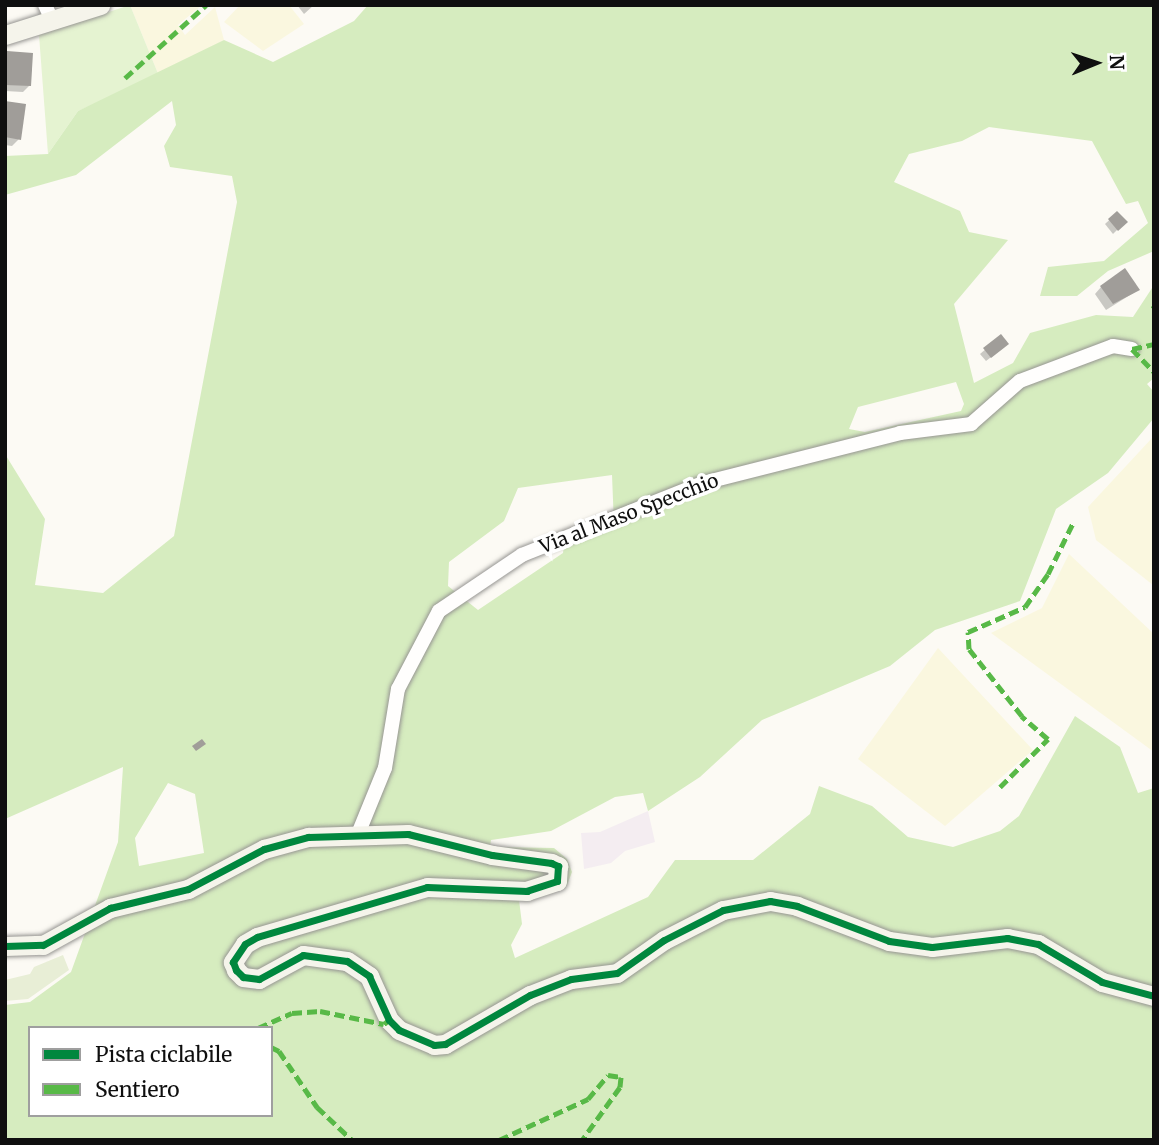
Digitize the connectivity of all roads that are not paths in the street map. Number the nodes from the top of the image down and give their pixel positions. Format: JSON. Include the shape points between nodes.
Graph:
{"nodes":[{"id":1,"x":100,"y":5,"type":"edge"},
{"id":2,"x":48,"y":13,"type":"edge"},
{"id":3,"x":5,"y":35,"type":"edge"},
{"id":4,"x":1132,"y":349,"type":"dead end"},
{"id":5,"x":358,"y":834,"type":"junction"},
{"id":6,"x":5,"y":946,"type":"edge"},
{"id":7,"x":1154,"y":996,"type":"edge"}],
"edges":[{"from":1,"to":2,"type":"street"},
{"from":2,"to":3,"type":"street"},
{"from":4,"to":5,"type":"street","name":"Via al Maso Specchio","via":[[1113,346],[1020,381],[971,424],[900,433],[703,483],[522,555],[439,611],[398,689],[385,768]]},
{"from":5,"to":6,"type":"street","via":[[308,838],[264,849],[188,889],[110,908],[43,945]]},
{"from":5,"to":7,"type":"street","via":[[408,834],[558,866],[556,884],[545,888],[427,887],[257,937],[245,944],[233,962],[243,977],[259,979],[303,955],[347,961],[369,976],[389,1020],[399,1031],[434,1045],[445,1044],[530,995],[571,979],[617,973],[664,940],[749,903],[797,905],[889,941],[932,947],[1007,938],[1038,944],[1102,982]]}]}
